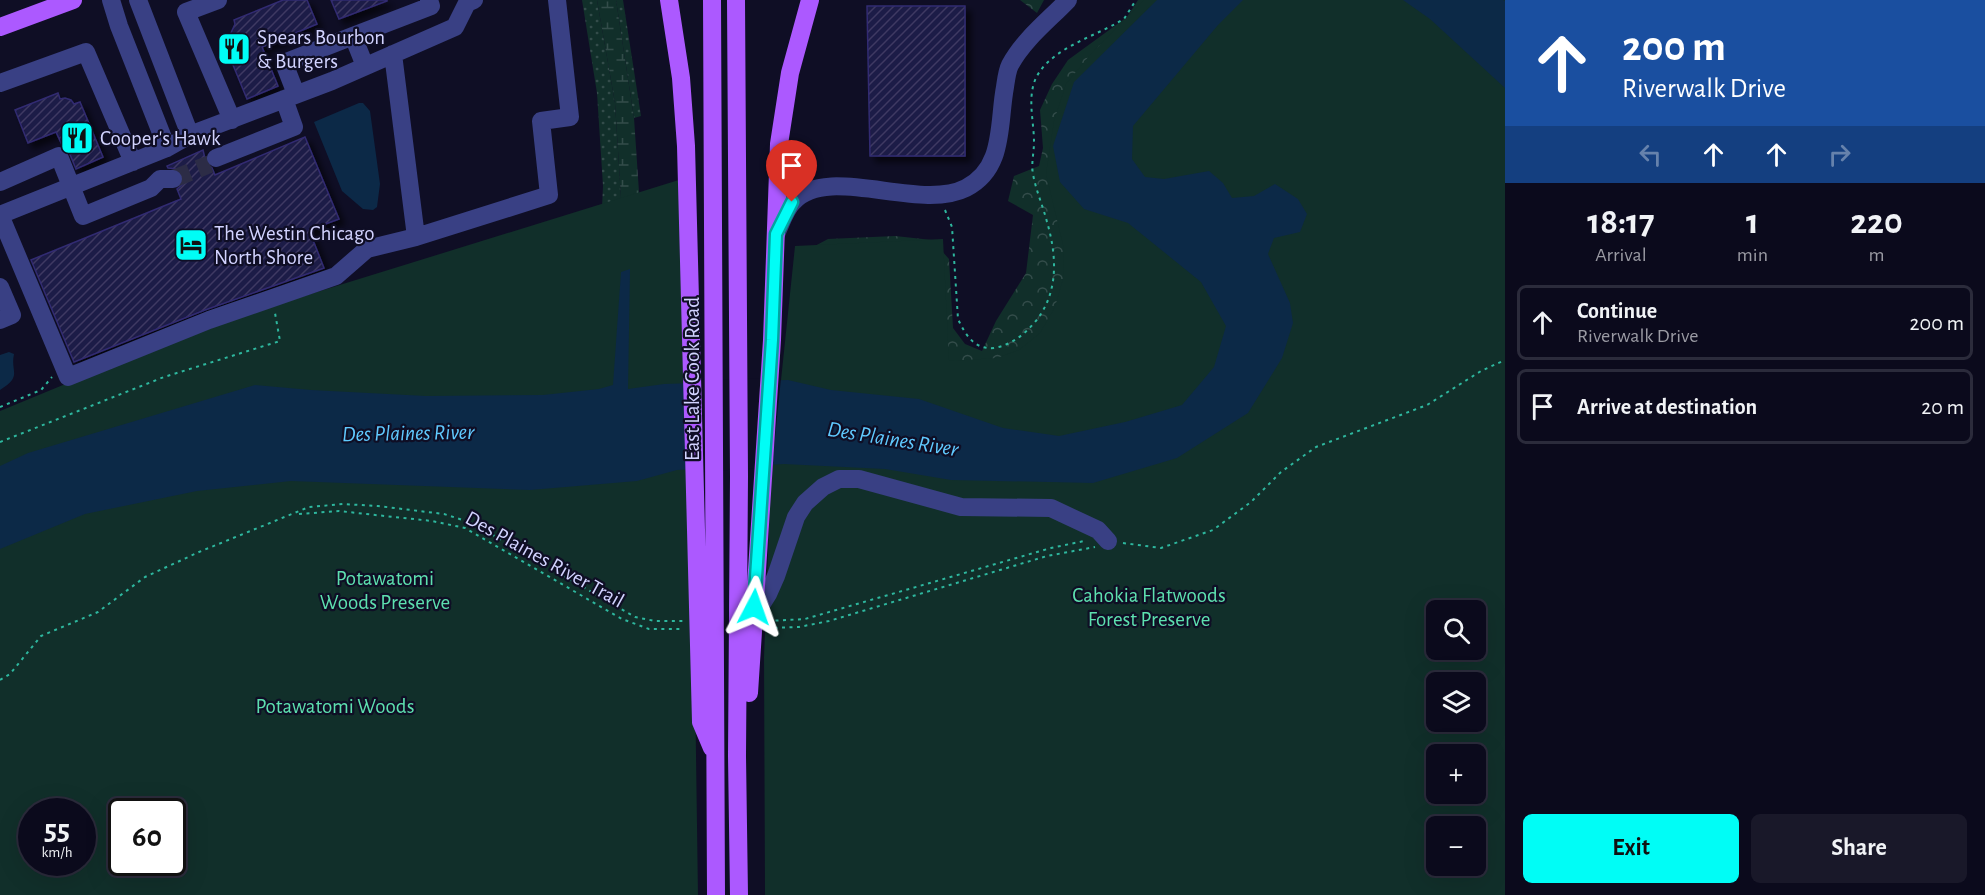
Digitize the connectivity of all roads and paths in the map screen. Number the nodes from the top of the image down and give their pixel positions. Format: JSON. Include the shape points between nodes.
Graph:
{"nodes":[{"id":1,"x":73,"y":0,"type":"edge"},
{"id":2,"x":111,"y":0,"type":"edge"},
{"id":3,"x":138,"y":0,"type":"edge"},
{"id":4,"x":218,"y":0,"type":"edge"},
{"id":5,"x":429,"y":0,"type":"edge"},
{"id":6,"x":557,"y":0,"type":"edge"},
{"id":7,"x":669,"y":0,"type":"edge"},
{"id":8,"x":712,"y":0,"type":"edge"},
{"id":9,"x":736,"y":0,"type":"edge"},
{"id":10,"x":810,"y":0,"type":"edge"},
{"id":11,"x":1068,"y":0,"type":"edge"},
{"id":12,"x":1136,"y":0,"type":"edge"},
{"id":13,"x":469,"y":1,"type":"edge"},
{"id":14,"x":0,"y":27,"type":"edge"},
{"id":15,"x":353,"y":36,"type":"junction"},
{"id":16,"x":393,"y":54,"type":"junction"},
{"id":17,"x":365,"y":66,"type":"junction"},
{"id":18,"x":0,"y":83,"type":"edge"},
{"id":19,"x":290,"y":97,"type":"junction"},
{"id":20,"x":232,"y":120,"type":"junction"},
{"id":21,"x":209,"y":128,"type":"junction"},
{"id":22,"x":190,"y":135,"type":"junction"},
{"id":23,"x":159,"y":151,"type":"junction"},
{"id":24,"x":133,"y":162,"type":"junction"},
{"id":25,"x":0,"y":182,"type":"edge"},
{"id":26,"x":71,"y":187,"type":"junction"},
{"id":27,"x":938,"y":194,"type":"junction"},
{"id":28,"x":0,"y":215,"type":"edge"},
{"id":29,"x":776,"y":234,"type":"junction"},
{"id":30,"x":416,"y":237,"type":"junction"},
{"id":31,"x":0,"y":287,"type":"edge"},
{"id":32,"x":272,"y":298,"type":"junction"},
{"id":33,"x":0,"y":320,"type":"edge"},
{"id":34,"x":1505,"y":360,"type":"edge"},
{"id":35,"x":65,"y":369,"type":"junction"},
{"id":36,"x":0,"y":407,"type":"edge"},
{"id":37,"x":0,"y":442,"type":"edge"},
{"id":38,"x":295,"y":514,"type":"junction"},
{"id":39,"x":1108,"y":541,"type":"junction"},
{"id":40,"x":754,"y":607,"type":"junction"},
{"id":41,"x":672,"y":621,"type":"dead end"},
{"id":42,"x":778,"y":621,"type":"dead end"},
{"id":43,"x":672,"y":628,"type":"dead end"},
{"id":44,"x":778,"y":628,"type":"dead end"},
{"id":45,"x":0,"y":680,"type":"edge"},
{"id":46,"x":737,"y":756,"type":"junction"},
{"id":47,"x":716,"y":758,"type":"junction"},
{"id":48,"x":716,"y":895,"type":"edge"},
{"id":49,"x":739,"y":895,"type":"edge"}],
"edges":[{"from":1,"to":14,"type":"main road"},
{"from":2,"to":23,"type":"street"},
{"from":3,"to":22,"type":"street"},
{"from":4,"to":20,"type":"street","via":[[186,12]]},
{"from":5,"to":15,"type":"street","via":[[431,6]]},
{"from":6,"to":30,"type":"street","via":[[570,117],[541,121],[549,195]]},
{"from":7,"to":47,"type":"main road","via":[[686,146],[701,722]]},
{"from":8,"to":47,"type":"main road","name":"East Lake Cook Road"},
{"from":9,"to":46,"type":"main road"},
{"from":10,"to":29,"type":"main road","via":[[790,73],[779,144]]},
{"from":11,"to":27,"type":"street","via":[[1027,41],[1010,65],[997,149],[987,172],[964,189]]},
{"from":12,"to":27,"type":"path","via":[[1117,24],[1051,58],[1034,84],[1033,172],[1053,248],[1054,275],[1042,314],[1015,340],[1002,346],[981,347],[964,332],[958,319],[952,227]]},
{"from":13,"to":16,"type":"street","via":[[455,27]]},
{"from":15,"to":17,"type":"street"},
{"from":15,"to":19,"type":"street","via":[[284,63]]},
{"from":16,"to":17,"type":"street"},
{"from":16,"to":30,"type":"street"},
{"from":17,"to":19,"type":"street"},
{"from":18,"to":24,"type":"street","via":[[86,52]]},
{"from":19,"to":20,"type":"street"},
{"from":19,"to":21,"type":"street","via":[[294,127],[213,161],[217,151]]},
{"from":20,"to":21,"type":"street"},
{"from":21,"to":22,"type":"street"},
{"from":22,"to":23,"type":"street"},
{"from":23,"to":24,"type":"street"},
{"from":23,"to":26,"type":"street","via":[[166,179],[83,216]]},
{"from":24,"to":26,"type":"street"},
{"from":25,"to":26,"type":"street","via":[[58,156]]},
{"from":26,"to":28,"type":"street"},
{"from":27,"to":29,"type":"street","via":[[818,187],[792,202]]},
{"from":28,"to":35,"type":"street"},
{"from":29,"to":40,"type":"main road"},
{"from":30,"to":32,"type":"street","via":[[367,249],[336,276]]},
{"from":31,"to":33,"type":"street","via":[[12,315]]},
{"from":32,"to":35,"type":"street"},
{"from":32,"to":37,"type":"path","via":[[280,341],[164,376]]},
{"from":34,"to":39,"type":"path","via":[[1427,405],[1316,447],[1213,530],[1161,548]]},
{"from":35,"to":36,"type":"path","via":[[41,390]]},
{"from":38,"to":41,"type":"path","via":[[309,507],[343,504],[444,514],[481,528],[635,617]]},
{"from":38,"to":43,"type":"path","name":"Des Plaines River Trail","via":[[339,511],[465,528],[622,619],[648,628]]},
{"from":38,"to":45,"type":"path","via":[[145,577],[98,612],[41,636],[10,674]]},
{"from":39,"to":40,"type":"street","via":[[1098,530],[1051,508],[961,507],[859,479],[839,479],[806,502],[796,517],[768,594]]},
{"from":39,"to":42,"type":"path","via":[[1090,540],[1050,548],[830,612]]},
{"from":39,"to":44,"type":"path","via":[[829,621]]},
{"from":40,"to":46,"type":"main road","via":[[746,731]]},
{"from":46,"to":49,"type":"main road"},
{"from":47,"to":48,"type":"main road","name":"East Lake Cook Road"}]}
